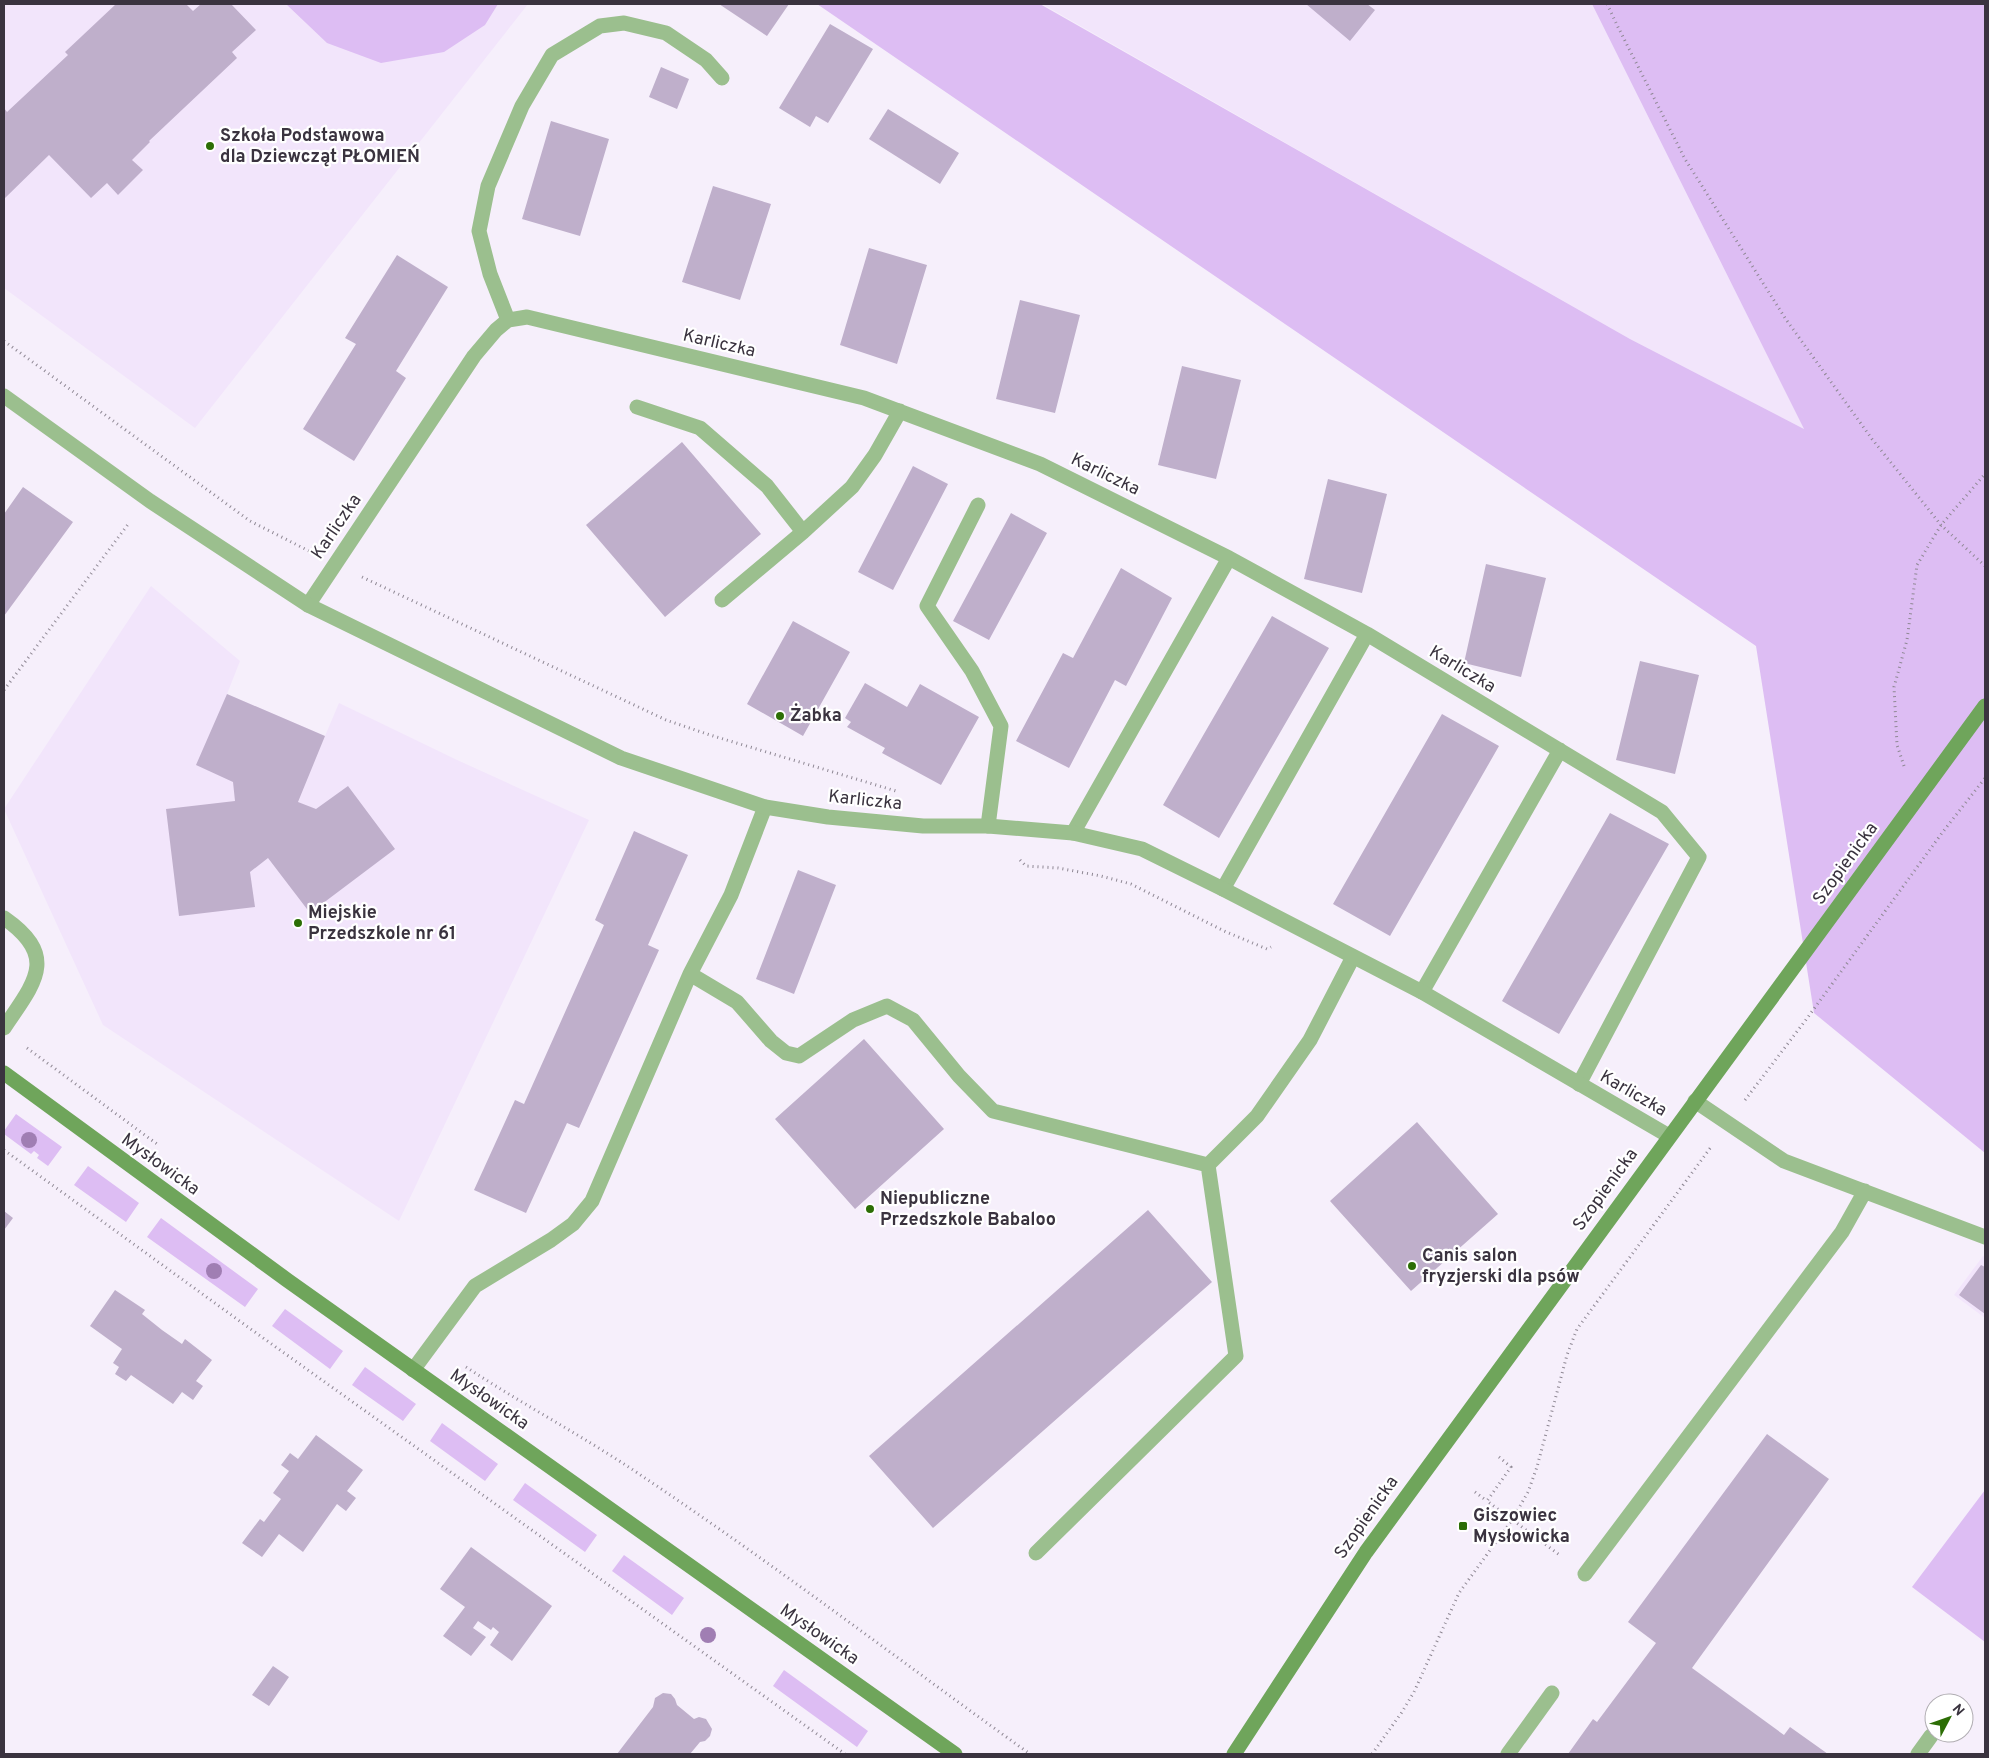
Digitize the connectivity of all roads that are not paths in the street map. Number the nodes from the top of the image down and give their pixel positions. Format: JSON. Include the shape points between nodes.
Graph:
{"nodes":[{"id":1,"x":722,"y":78,"type":"dead end"},
{"id":2,"x":508,"y":320,"type":"junction"},
{"id":3,"x":4,"y":396,"type":"edge"},
{"id":4,"x":637,"y":408,"type":"dead end"},
{"id":5,"x":900,"y":411,"type":"junction"},
{"id":6,"x":978,"y":505,"type":"dead end"},
{"id":7,"x":803,"y":532,"type":"junction"},
{"id":8,"x":1229,"y":558,"type":"junction"},
{"id":9,"x":722,"y":600,"type":"dead end"},
{"id":10,"x":308,"y":605,"type":"junction"},
{"id":11,"x":1367,"y":634,"type":"junction"},
{"id":12,"x":1985,"y":706,"type":"edge"},
{"id":13,"x":1560,"y":750,"type":"junction"},
{"id":14,"x":765,"y":807,"type":"junction"},
{"id":15,"x":988,"y":826,"type":"junction"},
{"id":16,"x":1073,"y":833,"type":"junction"},
{"id":17,"x":1223,"y":889,"type":"junction"},
{"id":18,"x":4,"y":918,"type":"edge"},
{"id":19,"x":1353,"y":957,"type":"junction"},
{"id":20,"x":690,"y":974,"type":"junction"},
{"id":21,"x":1422,"y":992,"type":"junction"},
{"id":22,"x":4,"y":1028,"type":"edge"},
{"id":23,"x":4,"y":1073,"type":"edge"},
{"id":24,"x":1579,"y":1084,"type":"junction"},
{"id":25,"x":1695,"y":1101,"type":"junction"},
{"id":26,"x":1669,"y":1136,"type":"junction"},
{"id":27,"x":1208,"y":1164,"type":"junction"},
{"id":28,"x":1864,"y":1191,"type":"junction"},
{"id":29,"x":1985,"y":1237,"type":"edge"},
{"id":30,"x":413,"y":1370,"type":"junction"},
{"id":31,"x":1036,"y":1553,"type":"dead end"},
{"id":32,"x":1585,"y":1574,"type":"road end"},
{"id":33,"x":1552,"y":1693,"type":"dead end"},
{"id":34,"x":1926,"y":1743,"type":"edge"},
{"id":35,"x":955,"y":1754,"type":"edge"},
{"id":36,"x":1234,"y":1754,"type":"edge"},
{"id":37,"x":1508,"y":1754,"type":"edge"},
{"id":38,"x":1918,"y":1754,"type":"edge"}],
"edges":[{"from":1,"to":2,"type":"street","via":[[706,60],[666,33],[624,23],[600,26],[552,55],[522,106],[488,186],[479,231],[490,274]]},
{"from":2,"to":5,"type":"street","name":"Karliczka","via":[[527,317],[864,398]]},
{"from":2,"to":10,"type":"street","name":"Karliczka","via":[[474,356]]},
{"from":3,"to":10,"type":"street","name":"Karliczka","via":[[150,501]]},
{"from":4,"to":7,"type":"street","via":[[700,428],[767,486]]},
{"from":5,"to":7,"type":"street","via":[[852,487]]},
{"from":5,"to":8,"type":"street","name":"Karliczka","via":[[1040,464]]},
{"from":6,"to":15,"type":"street","via":[[927,606],[972,670],[1000,726]]},
{"from":7,"to":9,"type":"street"},
{"from":8,"to":11,"type":"street","name":"Karliczka"},
{"from":8,"to":16,"type":"street"},
{"from":10,"to":14,"type":"street","name":"Karliczka","via":[[620,758]]},
{"from":11,"to":13,"type":"street","name":"Karliczka"},
{"from":11,"to":17,"type":"street"},
{"from":12,"to":25,"type":"street","name":"Szopienicka"},
{"from":13,"to":21,"type":"street"},
{"from":13,"to":24,"type":"street","name":"Karliczka","via":[[1662,812],[1699,857]]},
{"from":14,"to":15,"type":"street","name":"Karliczka","via":[[923,826]]},
{"from":14,"to":20,"type":"street","via":[[731,895]]},
{"from":15,"to":16,"type":"street","name":"Karliczka"},
{"from":16,"to":17,"type":"street","name":"Karliczka","via":[[1142,849]]},
{"from":17,"to":19,"type":"street","name":"Karliczka"},
{"from":18,"to":22,"type":"street","via":[[30,941],[36,954],[37,968],[32,986]]},
{"from":19,"to":21,"type":"street","name":"Karliczka"},
{"from":19,"to":27,"type":"street","via":[[1310,1040],[1257,1116]]},
{"from":20,"to":27,"type":"street","via":[[737,1002],[786,1053],[798,1056],[853,1020],[887,1006],[913,1020],[994,1111]]},
{"from":20,"to":30,"type":"street","via":[[592,1201],[573,1224],[551,1240],[475,1286]]},
{"from":21,"to":24,"type":"street","name":"Karliczka"},
{"from":23,"to":30,"type":"street","name":"Mysłowicka"},
{"from":24,"to":26,"type":"street","name":"Karliczka"},
{"from":25,"to":26,"type":"street","name":"Szopienicka"},
{"from":25,"to":28,"type":"street","via":[[1784,1161]]},
{"from":26,"to":36,"type":"street","name":"Szopienicka","via":[[1366,1552]]},
{"from":27,"to":31,"type":"street","via":[[1236,1356]]},
{"from":28,"to":29,"type":"street"},
{"from":28,"to":32,"type":"street","via":[[1842,1232]]},
{"from":30,"to":35,"type":"street","name":"Mysłowicka"},
{"from":33,"to":37,"type":"street"},
{"from":34,"to":38,"type":"street"}]}
